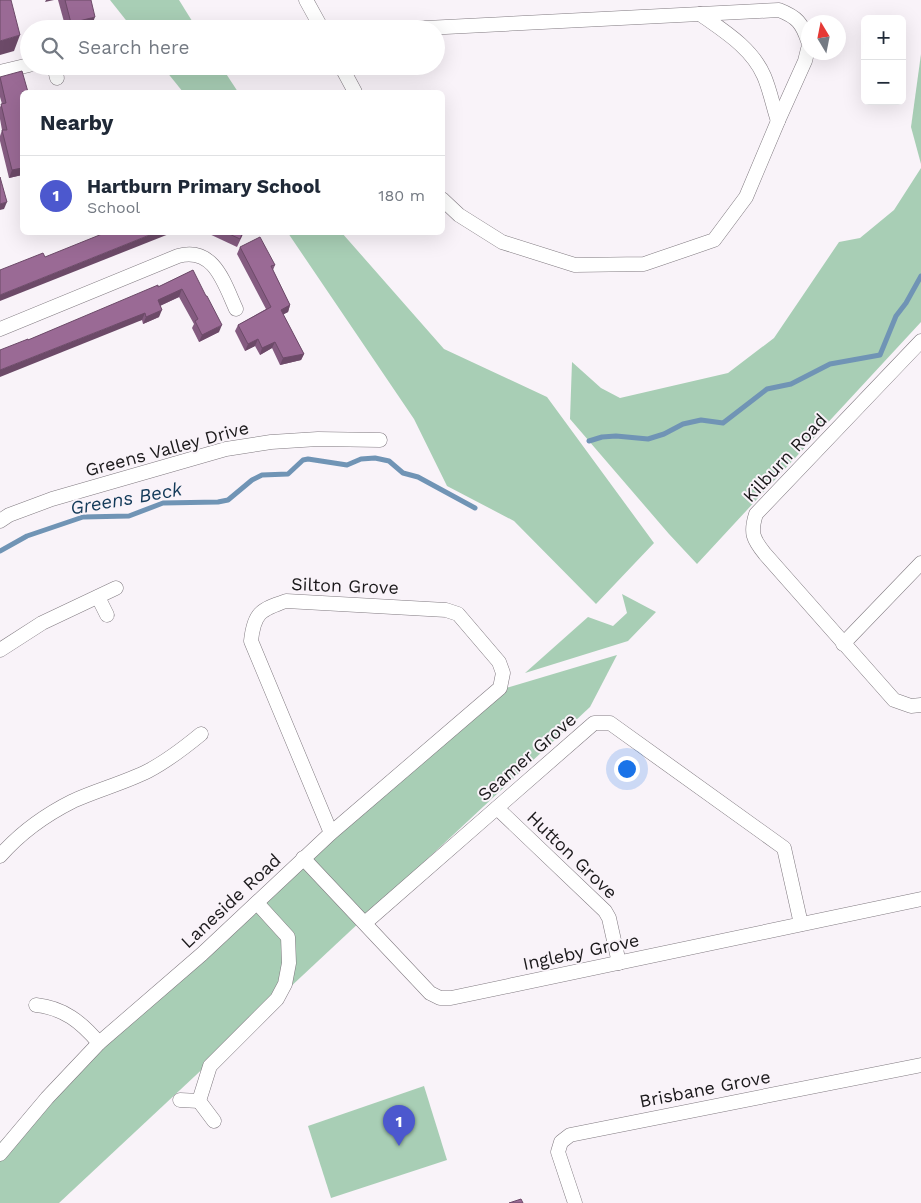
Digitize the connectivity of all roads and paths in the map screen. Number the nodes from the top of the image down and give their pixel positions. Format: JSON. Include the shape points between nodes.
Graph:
{"nodes":[{"id":1,"x":306,"y":0,"type":"edge"},
{"id":2,"x":700,"y":14,"type":"junction"},
{"id":3,"x":317,"y":20,"type":"edge"},
{"id":4,"x":801,"y":24,"type":"edge"},
{"id":5,"x":445,"y":27,"type":"edge"},
{"id":6,"x":805,"y":60,"type":"edge"},
{"id":7,"x":20,"y":67,"type":"edge"},
{"id":8,"x":0,"y":72,"type":"edge"},
{"id":9,"x":346,"y":75,"type":"edge"},
{"id":10,"x":354,"y":90,"type":"edge"},
{"id":11,"x":778,"y":120,"type":"junction"},
{"id":12,"x":445,"y":202,"type":"edge"},
{"id":13,"x":236,"y":309,"type":"dead end"},
{"id":14,"x":0,"y":329,"type":"edge"},
{"id":15,"x":921,"y":342,"type":"edge"},
{"id":16,"x":380,"y":440,"type":"dead end"},
{"id":17,"x":0,"y":521,"type":"edge"},
{"id":18,"x":921,"y":562,"type":"edge"},
{"id":19,"x":116,"y":588,"type":"dead end"},
{"id":20,"x":98,"y":597,"type":"junction"},
{"id":21,"x":107,"y":615,"type":"dead end"},
{"id":22,"x":843,"y":644,"type":"junction"},
{"id":23,"x":0,"y":650,"type":"edge"},
{"id":24,"x":500,"y":688,"type":"joint"},
{"id":25,"x":921,"y":705,"type":"edge"},
{"id":26,"x":201,"y":734,"type":"dead end"},
{"id":27,"x":497,"y":808,"type":"junction"},
{"id":28,"x":331,"y":833,"type":"junction"},
{"id":29,"x":0,"y":856,"type":"edge"},
{"id":30,"x":303,"y":858,"type":"junction"},
{"id":31,"x":921,"y":900,"type":"edge"},
{"id":32,"x":258,"y":903,"type":"junction"},
{"id":33,"x":365,"y":923,"type":"junction"},
{"id":34,"x":801,"y":924,"type":"junction"},
{"id":35,"x":619,"y":963,"type":"junction"},
{"id":36,"x":36,"y":1005,"type":"dead end"},
{"id":37,"x":99,"y":1043,"type":"junction"},
{"id":38,"x":921,"y":1065,"type":"edge"},
{"id":39,"x":180,"y":1100,"type":"dead end"},
{"id":40,"x":198,"y":1101,"type":"junction"},
{"id":41,"x":214,"y":1120,"type":"dead end"},
{"id":42,"x":0,"y":1154,"type":"edge"},
{"id":43,"x":575,"y":1203,"type":"edge"}],
"edges":[{"from":1,"to":3,"type":"street"},
{"from":2,"to":4,"type":"street","via":[[779,10]]},
{"from":2,"to":5,"type":"street"},
{"from":2,"to":11,"type":"street","via":[[737,41],[753,58],[763,75]]},
{"from":6,"to":11,"type":"street"},
{"from":7,"to":8,"type":"street"},
{"from":9,"to":10,"type":"street"},
{"from":11,"to":12,"type":"street","via":[[746,197],[714,240],[644,264],[574,265],[502,242],[459,215]]},
{"from":13,"to":14,"type":"street","via":[[212,264],[192,253]]},
{"from":15,"to":22,"type":"street","name":"Kilburn Road","via":[[756,514],[753,525],[756,544]]},
{"from":16,"to":17,"type":"street","name":"Greens Valley Drive","via":[[290,440],[226,449],[52,499]]},
{"from":18,"to":22,"type":"street"},
{"from":19,"to":20,"type":"street"},
{"from":20,"to":21,"type":"street"},
{"from":20,"to":23,"type":"street","via":[[42,622]]},
{"from":22,"to":25,"type":"street","name":"Kilburn Road","via":[[894,700],[911,706]]},
{"from":24,"to":28,"type":"street","name":"Laneside Road"},
{"from":24,"to":28,"type":"street","name":"Silton Grove","via":[[504,673],[499,662],[458,614],[446,610],[286,601],[264,609],[253,624],[251,641]]},
{"from":26,"to":29,"type":"street","via":[[148,771],[74,801],[38,821]]},
{"from":27,"to":33,"type":"street","name":"Seamer Grove"},
{"from":27,"to":34,"type":"street","name":"Seamer Grove","via":[[594,724],[610,723],[784,848]]},
{"from":27,"to":35,"type":"street","name":"Hutton Grove","via":[[605,911]]},
{"from":28,"to":30,"type":"street","name":"Laneside Road"},
{"from":30,"to":32,"type":"street","name":"Laneside Road"},
{"from":30,"to":33,"type":"street","name":"Ingleby Grove"},
{"from":31,"to":34,"type":"street","name":"Ingleby Grove"},
{"from":32,"to":37,"type":"street","name":"Laneside Road"},
{"from":32,"to":40,"type":"street","via":[[288,937],[289,963],[285,984],[277,999],[210,1066]]},
{"from":33,"to":35,"type":"street","name":"Ingleby Grove","via":[[430,993],[440,998]]},
{"from":34,"to":35,"type":"street","name":"Ingleby Grove"},
{"from":36,"to":37,"type":"street","via":[[62,1010]]},
{"from":37,"to":42,"type":"street","name":"Laneside Road"},
{"from":38,"to":43,"type":"street","name":"Brisbane Grove","via":[[570,1135],[561,1142],[558,1152]]},
{"from":39,"to":40,"type":"street"},
{"from":40,"to":41,"type":"street"}]}
